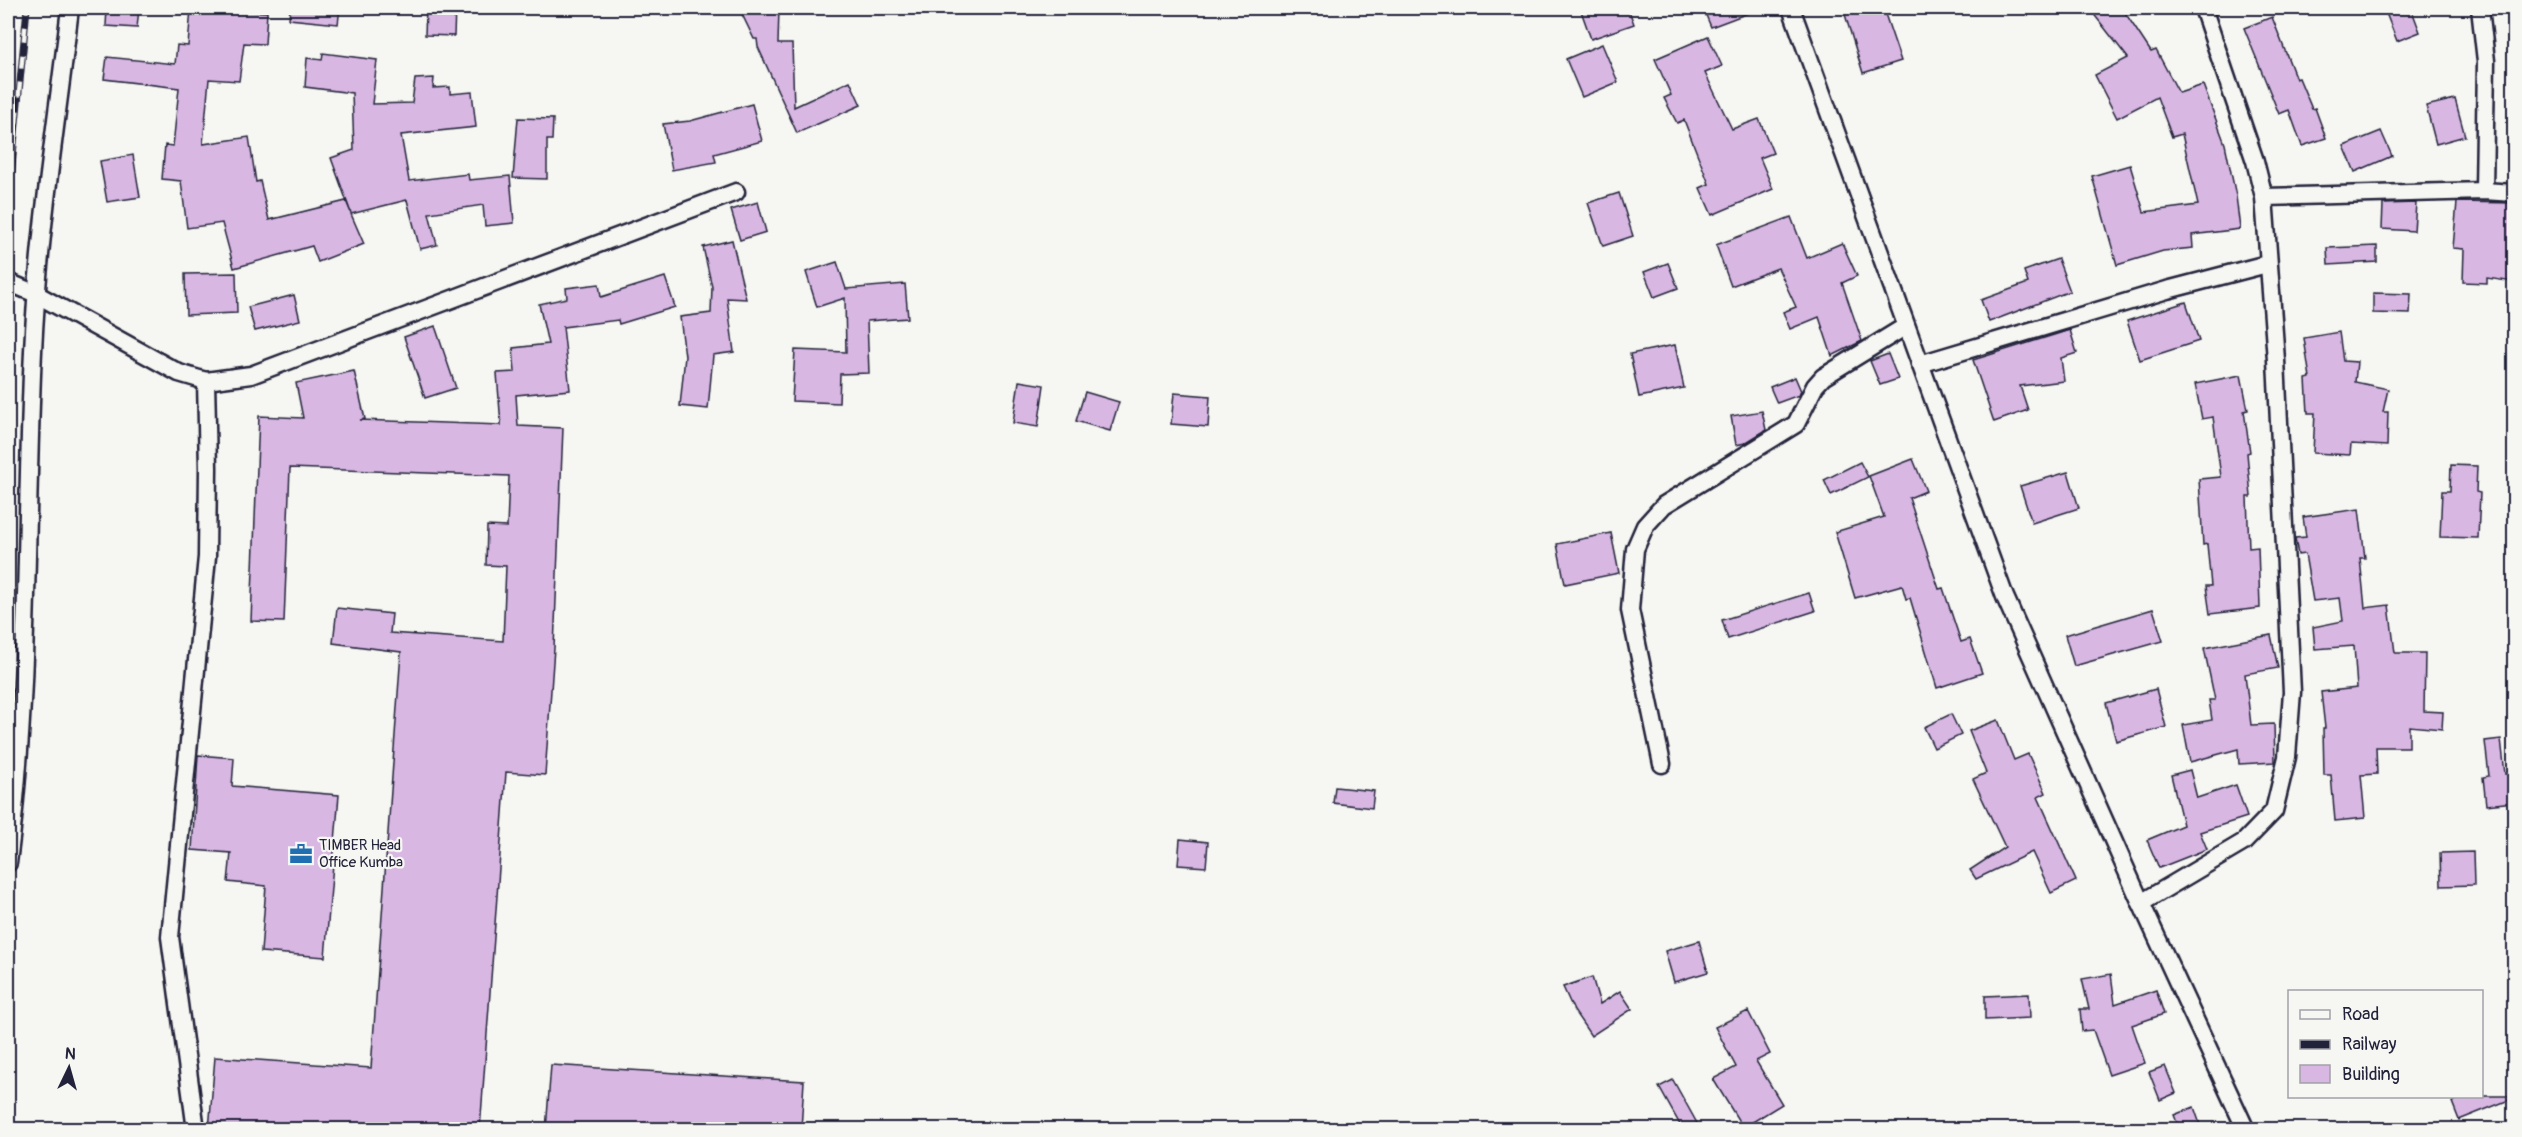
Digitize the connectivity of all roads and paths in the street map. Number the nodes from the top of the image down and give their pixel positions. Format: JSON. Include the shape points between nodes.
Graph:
{"nodes":[{"id":1,"x":70,"y":8,"type":"edge"},
{"id":2,"x":1791,"y":8,"type":"edge"},
{"id":3,"x":2202,"y":8,"type":"edge"},
{"id":4,"x":2480,"y":8,"type":"edge"},
{"id":5,"x":2484,"y":191,"type":"junction"},
{"id":6,"x":736,"y":192,"type":"dead end"},
{"id":7,"x":2514,"y":193,"type":"edge"},
{"id":8,"x":2264,"y":197,"type":"junction"},
{"id":9,"x":2267,"y":264,"type":"junction"},
{"id":10,"x":8,"y":282,"type":"edge"},
{"id":11,"x":36,"y":294,"type":"junction"},
{"id":12,"x":1906,"y":326,"type":"junction"},
{"id":13,"x":1920,"y":364,"type":"junction"},
{"id":14,"x":206,"y":381,"type":"junction"},
{"id":15,"x":1662,"y":764,"type":"dead end"},
{"id":16,"x":8,"y":863,"type":"edge"},
{"id":17,"x":2141,"y":903,"type":"junction"},
{"id":18,"x":196,"y":1130,"type":"edge"},
{"id":19,"x":2246,"y":1130,"type":"edge"}],
"edges":[{"from":1,"to":11,"type":"street"},
{"from":2,"to":12,"type":"street"},
{"from":3,"to":8,"type":"street"},
{"from":4,"to":5,"type":"street","via":[[2486,61]]},
{"from":5,"to":7,"type":"street"},
{"from":5,"to":8,"type":"street"},
{"from":6,"to":14,"type":"street","via":[[251,375]]},
{"from":8,"to":9,"type":"street"},
{"from":9,"to":13,"type":"street"},
{"from":9,"to":17,"type":"street","via":[[2276,360],[2292,680],[2287,757],[2274,811],[2244,842]]},
{"from":10,"to":11,"type":"street"},
{"from":11,"to":14,"type":"street","via":[[179,373]]},
{"from":11,"to":16,"type":"street","via":[[26,616]]},
{"from":12,"to":13,"type":"street"},
{"from":12,"to":15,"type":"street","via":[[1823,377],[1796,424],[1664,505],[1645,526],[1635,549],[1630,610]]},
{"from":13,"to":17,"type":"street","via":[[2005,597]]},
{"from":14,"to":18,"type":"street","via":[[207,557],[170,937]]},
{"from":17,"to":19,"type":"street"}]}
